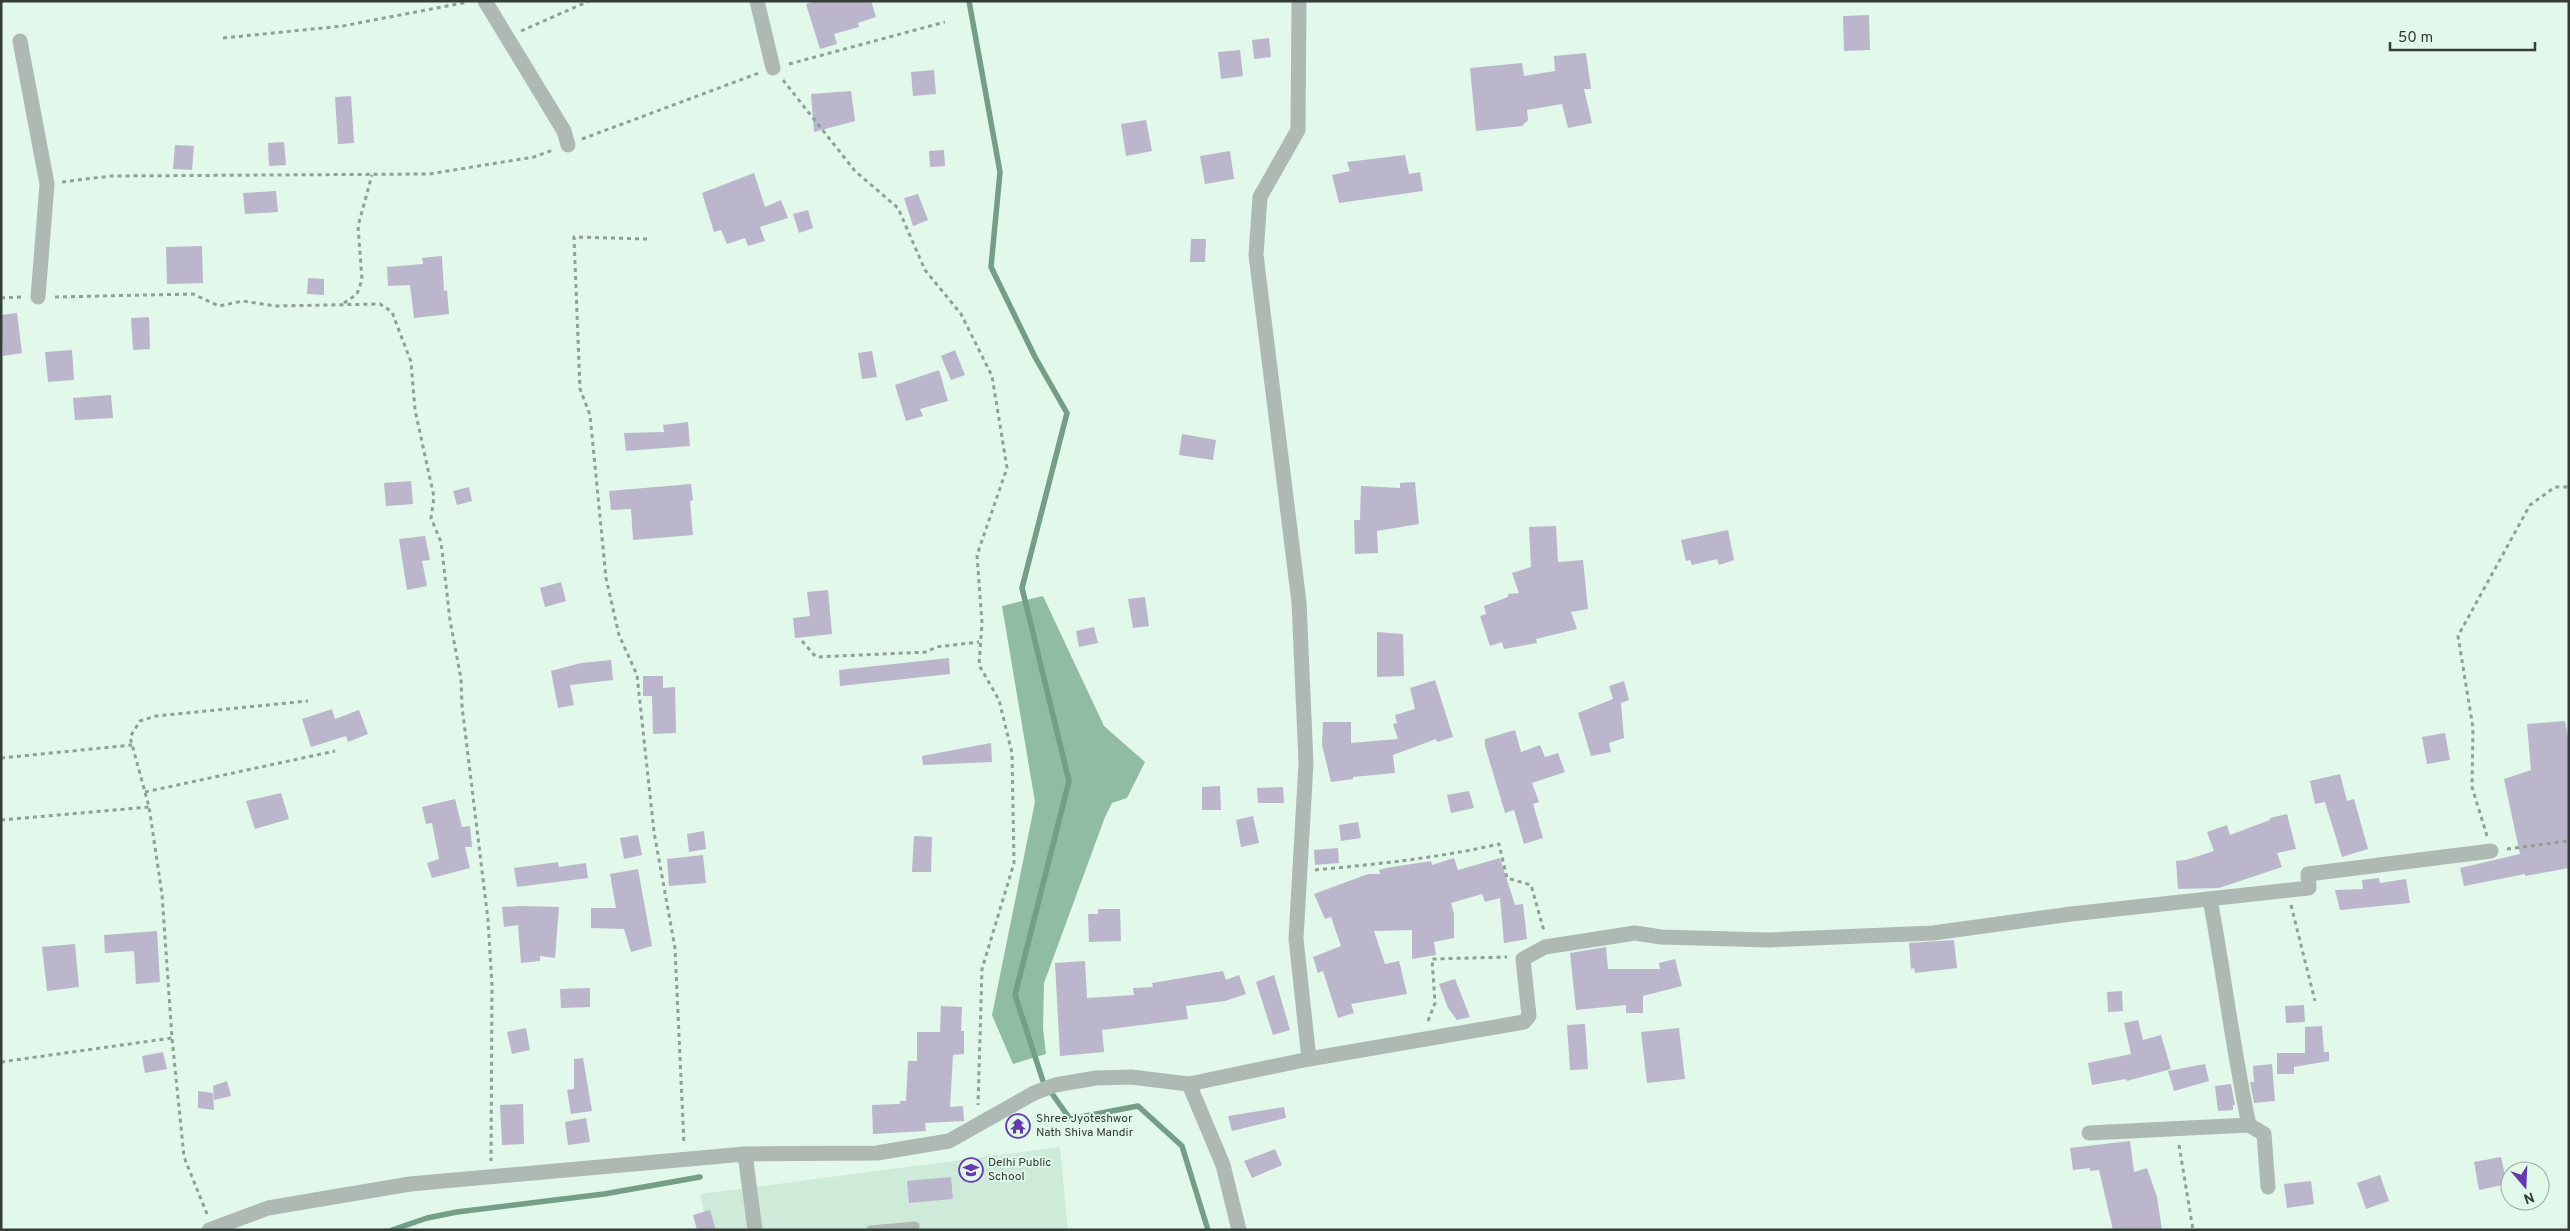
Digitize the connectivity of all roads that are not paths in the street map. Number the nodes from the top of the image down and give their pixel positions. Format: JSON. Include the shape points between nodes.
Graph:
{"nodes":[{"id":1,"x":485,"y":1,"type":"edge"},
{"id":2,"x":757,"y":1,"type":"edge"},
{"id":3,"x":1300,"y":1,"type":"edge"},
{"id":4,"x":20,"y":41,"type":"dead end"},
{"id":5,"x":773,"y":68,"type":"road end"},
{"id":6,"x":568,"y":144,"type":"road end"},
{"id":7,"x":38,"y":297,"type":"road end"},
{"id":8,"x":2491,"y":851,"type":"road end"},
{"id":9,"x":2210,"y":899,"type":"junction"},
{"id":10,"x":1309,"y":1059,"type":"junction"},
{"id":11,"x":1189,"y":1084,"type":"junction"},
{"id":12,"x":2249,"y":1125,"type":"junction"},
{"id":13,"x":2089,"y":1133,"type":"dead end"},
{"id":14,"x":745,"y":1154,"type":"junction"},
{"id":15,"x":2268,"y":1187,"type":"dead end"},
{"id":16,"x":915,"y":1226,"type":"dead end"},
{"id":17,"x":211,"y":1229,"type":"edge"},
{"id":18,"x":755,"y":1230,"type":"edge"},
{"id":19,"x":871,"y":1230,"type":"edge"},
{"id":20,"x":1239,"y":1230,"type":"edge"}],
"edges":[{"from":1,"to":6,"type":"street","via":[[564,131]]},
{"from":2,"to":5,"type":"street"},
{"from":3,"to":10,"type":"street","via":[[1298,130],[1260,197],[1256,255],[1299,602],[1306,762],[1296,939]]},
{"from":4,"to":7,"type":"street","via":[[47,184]]},
{"from":8,"to":9,"type":"street","via":[[2308,874],[2309,888]]},
{"from":9,"to":10,"type":"street","via":[[1933,933],[1769,940],[1661,937],[1635,933],[1545,946],[1523,959],[1529,1016],[1524,1022]]},
{"from":9,"to":12,"type":"street","via":[[2226,986],[2233,1051]]},
{"from":10,"to":11,"type":"street"},
{"from":11,"to":14,"type":"street","via":[[1131,1077],[1096,1078],[1055,1085],[1034,1093],[949,1141],[877,1153]]},
{"from":11,"to":20,"type":"street","via":[[1223,1165]]},
{"from":12,"to":13,"type":"street"},
{"from":12,"to":15,"type":"street","via":[[2264,1134]]},
{"from":14,"to":17,"type":"street","via":[[410,1184],[268,1208]]},
{"from":14,"to":18,"type":"street"},
{"from":16,"to":19,"type":"lane"}]}
